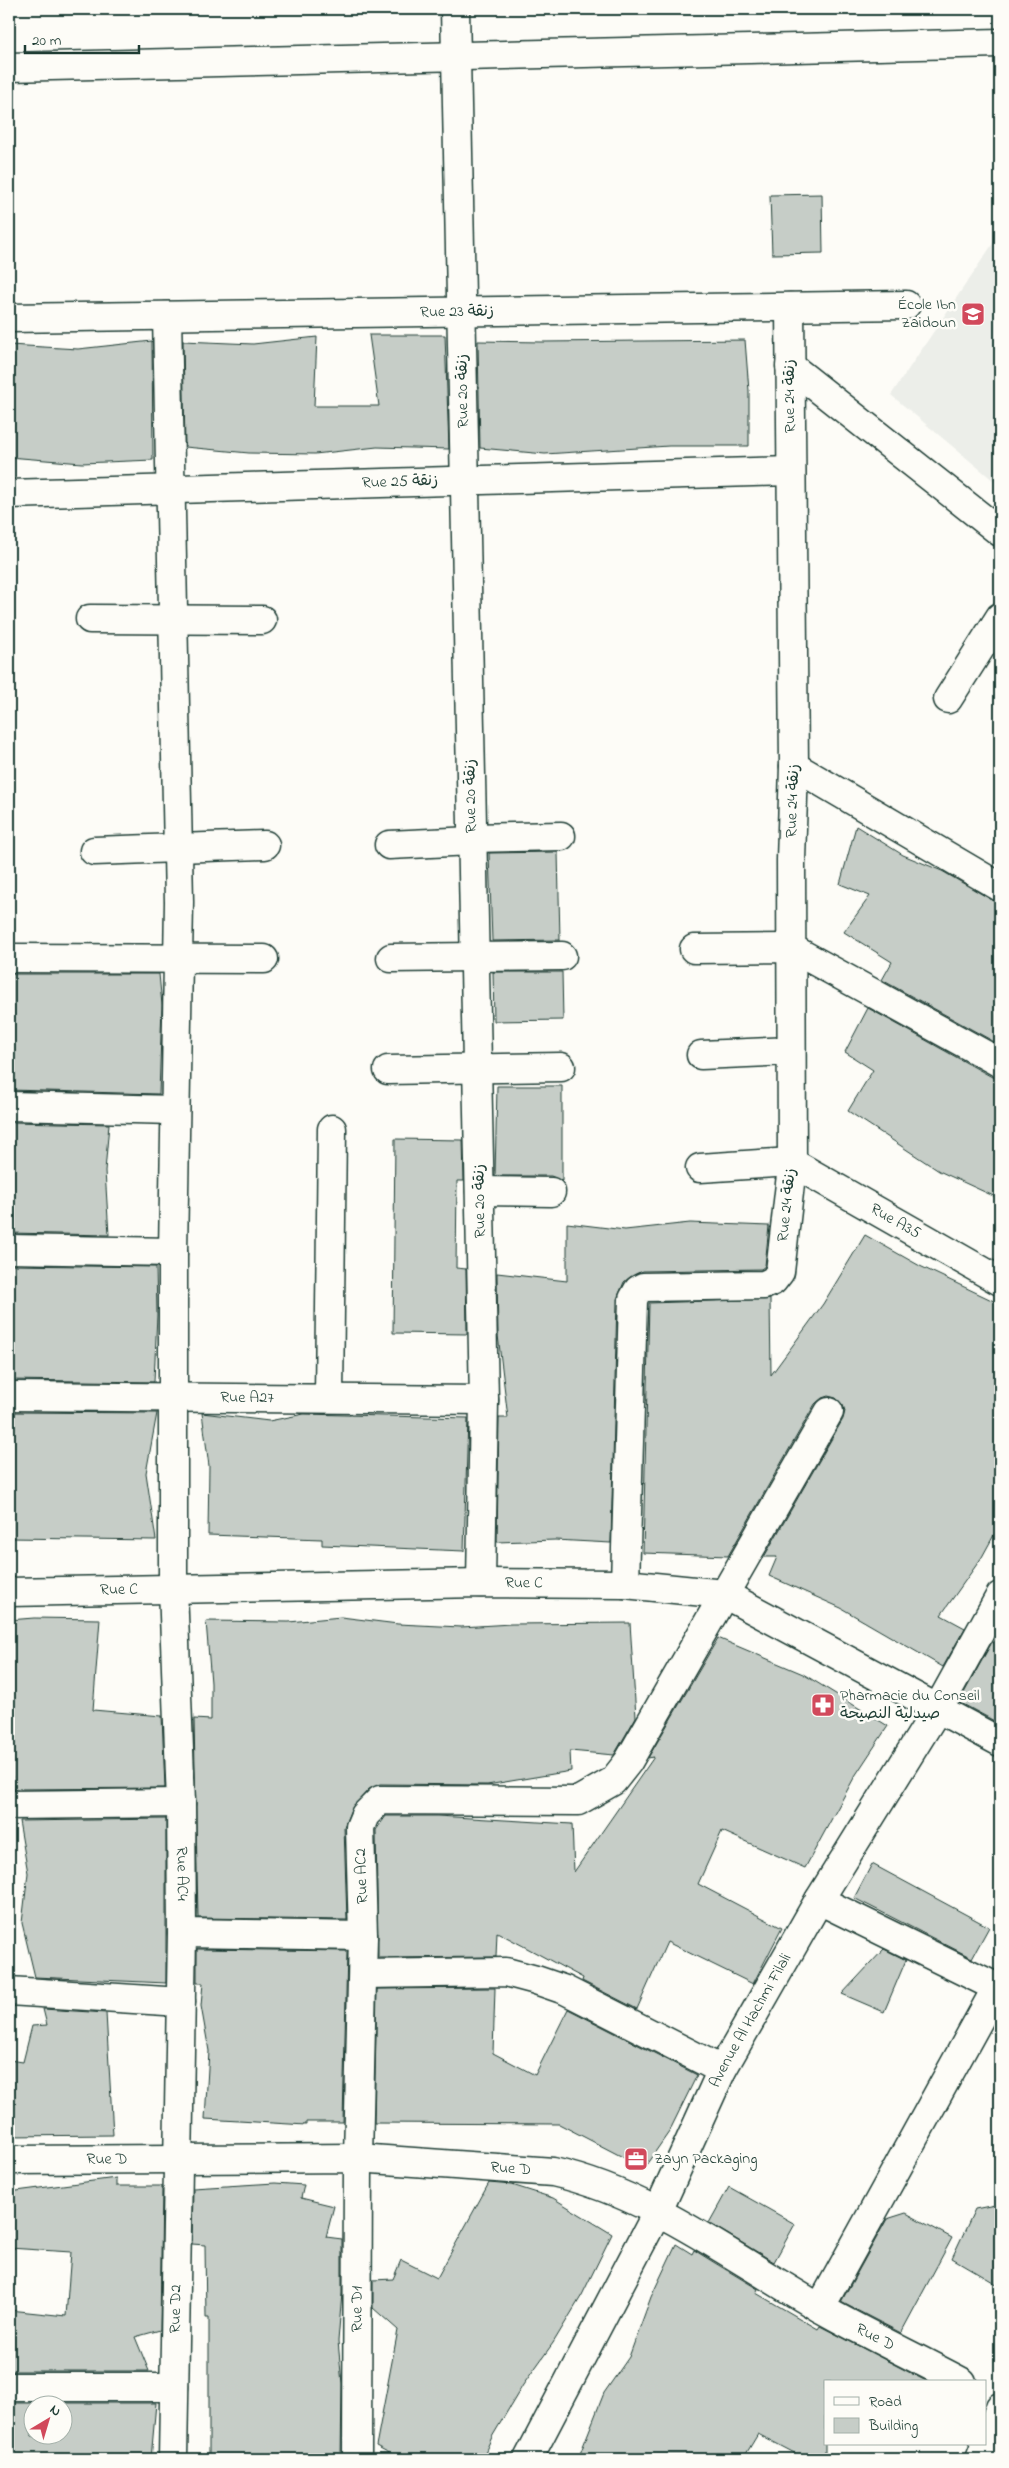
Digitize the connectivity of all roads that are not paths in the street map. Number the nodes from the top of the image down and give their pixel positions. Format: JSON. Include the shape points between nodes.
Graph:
{"nodes":[{"id":1,"x":455,"y":9,"type":"edge"},
{"id":2,"x":1000,"y":43,"type":"edge"},
{"id":3,"x":456,"y":58,"type":"junction"},
{"id":4,"x":9,"y":67,"type":"edge"},
{"id":5,"x":906,"y":305,"type":"dead end"},
{"id":6,"x":790,"y":307,"type":"junction"},
{"id":7,"x":461,"y":312,"type":"junction"},
{"id":8,"x":167,"y":316,"type":"junction"},
{"id":9,"x":9,"y":318,"type":"edge"},
{"id":10,"x":790,"y":366,"type":"junction"},
{"id":11,"x":791,"y":471,"type":"junction"},
{"id":12,"x":464,"y":480,"type":"junction"},
{"id":13,"x":169,"y":489,"type":"junction"},
{"id":14,"x":9,"y":494,"type":"edge"},
{"id":15,"x":1000,"y":532,"type":"edge"},
{"id":16,"x":1000,"y":617,"type":"edge"},
{"id":17,"x":90,"y":619,"type":"dead end"},
{"id":18,"x":174,"y":620,"type":"junction"},
{"id":19,"x":262,"y":620,"type":"dead end"},
{"id":20,"x":948,"y":699,"type":"dead end"},
{"id":21,"x":794,"y":766,"type":"junction"},
{"id":22,"x":561,"y":836,"type":"dead end"},
{"id":23,"x":472,"y":840,"type":"junction"},
{"id":24,"x":265,"y":845,"type":"dead end"},
{"id":25,"x":389,"y":845,"type":"dead end"},
{"id":26,"x":178,"y":847,"type":"junction"},
{"id":27,"x":94,"y":851,"type":"dead end"},
{"id":28,"x":1000,"y":887,"type":"edge"},
{"id":29,"x":791,"y":948,"type":"junction"},
{"id":30,"x":694,"y":949,"type":"dead end"},
{"id":31,"x":562,"y":956,"type":"dead end"},
{"id":32,"x":475,"y":957,"type":"junction"},
{"id":33,"x":9,"y":958,"type":"edge"},
{"id":34,"x":391,"y":958,"type":"dead end"},
{"id":35,"x":178,"y":959,"type":"junction"},
{"id":36,"x":264,"y":959,"type":"dead end"},
{"id":37,"x":791,"y":1051,"type":"junction"},
{"id":38,"x":701,"y":1055,"type":"dead end"},
{"id":39,"x":1000,"y":1063,"type":"edge"},
{"id":40,"x":561,"y":1067,"type":"dead end"},
{"id":41,"x":477,"y":1068,"type":"junction"},
{"id":42,"x":388,"y":1070,"type":"dead end"},
{"id":43,"x":9,"y":1106,"type":"edge"},
{"id":44,"x":175,"y":1110,"type":"junction"},
{"id":45,"x":332,"y":1129,"type":"dead end"},
{"id":46,"x":792,"y":1162,"type":"junction"},
{"id":47,"x":700,"y":1168,"type":"dead end"},
{"id":48,"x":480,"y":1192,"type":"junction"},
{"id":49,"x":551,"y":1192,"type":"dead end"},
{"id":50,"x":9,"y":1249,"type":"edge"},
{"id":51,"x":173,"y":1252,"type":"junction"},
{"id":52,"x":1000,"y":1281,"type":"edge"},
{"id":53,"x":9,"y":1396,"type":"edge"},
{"id":54,"x":174,"y":1396,"type":"junction"},
{"id":55,"x":329,"y":1397,"type":"junction"},
{"id":56,"x":484,"y":1400,"type":"junction"},
{"id":57,"x":829,"y":1412,"type":"dead end"},
{"id":58,"x":481,"y":1583,"type":"junction"},
{"id":59,"x":625,"y":1584,"type":"junction"},
{"id":60,"x":173,"y":1588,"type":"junction"},
{"id":61,"x":9,"y":1592,"type":"edge"},
{"id":62,"x":724,"y":1594,"type":"junction"},
{"id":63,"x":1000,"y":1596,"type":"edge"},
{"id":64,"x":938,"y":1708,"type":"junction"},
{"id":65,"x":1000,"y":1742,"type":"edge"},
{"id":66,"x":181,"y":1803,"type":"junction"},
{"id":67,"x":9,"y":1804,"type":"edge"},
{"id":68,"x":819,"y":1900,"type":"junction"},
{"id":69,"x":182,"y":1933,"type":"junction"},
{"id":70,"x":364,"y":1936,"type":"junction"},
{"id":71,"x":363,"y":1974,"type":"junction"},
{"id":72,"x":999,"y":1988,"type":"edge"},
{"id":73,"x":9,"y":1992,"type":"edge"},
{"id":74,"x":181,"y":2002,"type":"junction"},
{"id":75,"x":722,"y":2070,"type":"junction"},
{"id":76,"x":178,"y":2158,"type":"junction"},
{"id":77,"x":358,"y":2158,"type":"junction"},
{"id":78,"x":9,"y":2160,"type":"edge"},
{"id":79,"x":658,"y":2211,"type":"junction"},
{"id":80,"x":820,"y":2308,"type":"junction"},
{"id":81,"x":958,"y":2380,"type":"edge"},
{"id":82,"x":9,"y":2387,"type":"edge"},
{"id":83,"x":174,"y":2388,"type":"junction"},
{"id":84,"x":986,"y":2395,"type":"edge"},
{"id":85,"x":1000,"y":2402,"type":"edge"},
{"id":86,"x":1000,"y":2407,"type":"edge"},
{"id":87,"x":986,"y":2443,"type":"edge"},
{"id":88,"x":985,"y":2446,"type":"edge"},
{"id":89,"x":173,"y":2459,"type":"edge"},
{"id":90,"x":358,"y":2459,"type":"edge"},
{"id":91,"x":528,"y":2459,"type":"edge"},
{"id":92,"x":980,"y":2459,"type":"edge"}],
"edges":[{"from":1,"to":3,"type":"street","name":"Rue 20 زنقة"},
{"from":2,"to":3,"type":"street"},
{"from":3,"to":4,"type":"street"},
{"from":3,"to":7,"type":"street","name":"Rue 20 زنقة"},
{"from":5,"to":6,"type":"street","name":"Rue 23 زنقة"},
{"from":6,"to":7,"type":"street","name":"Rue 23 زنقة"},
{"from":6,"to":10,"type":"street","name":"Rue 24 زنقة"},
{"from":7,"to":8,"type":"street","name":"Rue 23 زنقة"},
{"from":7,"to":12,"type":"street","name":"Rue 20 زنقة"},
{"from":8,"to":9,"type":"street","name":"Rue 23 زنقة"},
{"from":8,"to":13,"type":"street","name":"Rue AC4"},
{"from":10,"to":11,"type":"street","name":"Rue 24 زنقة"},
{"from":10,"to":15,"type":"street"},
{"from":11,"to":12,"type":"street","name":"Rue 25 زنقة"},
{"from":11,"to":21,"type":"street","name":"Rue 24 زنقة"},
{"from":12,"to":13,"type":"street","name":"Rue 25 زنقة"},
{"from":12,"to":23,"type":"street","name":"Rue 20 زنقة"},
{"from":13,"to":14,"type":"street","name":"Rue 25 زنقة"},
{"from":13,"to":18,"type":"street","name":"Rue AC4"},
{"from":16,"to":20,"type":"street"},
{"from":17,"to":18,"type":"street"},
{"from":18,"to":19,"type":"street"},
{"from":18,"to":26,"type":"street","name":"Rue AC4"},
{"from":21,"to":28,"type":"street"},
{"from":21,"to":29,"type":"street","name":"Rue 24 زنقة"},
{"from":22,"to":23,"type":"street"},
{"from":23,"to":25,"type":"street"},
{"from":23,"to":32,"type":"street","name":"Rue 20 زنقة"},
{"from":24,"to":26,"type":"street"},
{"from":26,"to":27,"type":"street"},
{"from":26,"to":35,"type":"street","name":"Rue AC4"},
{"from":29,"to":30,"type":"street"},
{"from":29,"to":37,"type":"street","name":"Rue 24 زنقة"},
{"from":29,"to":39,"type":"street"},
{"from":31,"to":32,"type":"street"},
{"from":32,"to":34,"type":"street"},
{"from":32,"to":41,"type":"street","name":"Rue 20 زنقة"},
{"from":33,"to":35,"type":"street"},
{"from":35,"to":36,"type":"street"},
{"from":35,"to":44,"type":"street","name":"Rue AC4"},
{"from":37,"to":38,"type":"street"},
{"from":37,"to":46,"type":"street","name":"Rue 24 زنقة"},
{"from":40,"to":41,"type":"street"},
{"from":41,"to":42,"type":"street"},
{"from":41,"to":48,"type":"street","name":"Rue 20 زنقة"},
{"from":43,"to":44,"type":"street"},
{"from":44,"to":51,"type":"street","name":"Rue AC4"},
{"from":45,"to":55,"type":"street"},
{"from":46,"to":47,"type":"street"},
{"from":46,"to":52,"type":"street","name":"Rue A35"},
{"from":46,"to":59,"type":"street","name":"Rue 24 زنقة","via":[[780,1272],[773,1282],[764,1285],[643,1287],[633,1299]]},
{"from":48,"to":49,"type":"street"},
{"from":48,"to":56,"type":"street","name":"Rue 20 زنقة"},
{"from":50,"to":51,"type":"street"},
{"from":51,"to":54,"type":"street","name":"Rue AC4"},
{"from":53,"to":54,"type":"street","name":"Rue A27"},
{"from":54,"to":55,"type":"street","name":"Rue A27"},
{"from":54,"to":60,"type":"street","name":"Rue AC4"},
{"from":55,"to":56,"type":"street","name":"Rue A27"},
{"from":56,"to":58,"type":"street","name":"Rue 20 زنقة"},
{"from":57,"to":62,"type":"street"},
{"from":58,"to":59,"type":"street","name":"Rue C"},
{"from":58,"to":60,"type":"street","name":"Rue C"},
{"from":59,"to":62,"type":"street","name":"Rue C"},
{"from":60,"to":61,"type":"street","name":"Rue C"},
{"from":60,"to":66,"type":"street","name":"Rue AC4"},
{"from":62,"to":64,"type":"street","name":"Rue C"},
{"from":62,"to":70,"type":"street","name":"Rue AC2","via":[[628,1762],[613,1781],[578,1801],[380,1800],[365,1814],[360,1827]]},
{"from":63,"to":64,"type":"street","name":"Avenue Al Hachmi Filali"},
{"from":64,"to":65,"type":"street","name":"Rue C"},
{"from":64,"to":68,"type":"street","name":"Avenue Al Hachmi Filali"},
{"from":66,"to":67,"type":"street"},
{"from":66,"to":69,"type":"street","name":"Rue AC4"},
{"from":68,"to":72,"type":"street"},
{"from":68,"to":75,"type":"street","name":"Avenue Al Hachmi Filali"},
{"from":69,"to":70,"type":"street"},
{"from":69,"to":74,"type":"street","name":"Rue AC4"},
{"from":70,"to":71,"type":"street","name":"Rue AC2"},
{"from":71,"to":75,"type":"street","via":[[506,1972],[536,1980],[565,1990]]},
{"from":71,"to":77,"type":"street","name":"Rue AC2"},
{"from":72,"to":80,"type":"street"},
{"from":73,"to":74,"type":"street"},
{"from":74,"to":76,"type":"street","name":"Rue AC4"},
{"from":75,"to":79,"type":"street","name":"Avenue Al Hachmi Filali"},
{"from":76,"to":77,"type":"street","name":"Rue D"},
{"from":76,"to":78,"type":"street","name":"Rue D"},
{"from":76,"to":83,"type":"street","name":"Rue D2"},
{"from":77,"to":79,"type":"street","name":"Rue D","via":[[553,2172],[580,2178]]},
{"from":77,"to":90,"type":"street","name":"Rue D1"},
{"from":79,"to":80,"type":"street","name":"Rue D"},
{"from":79,"to":91,"type":"street","name":"Avenue Al Hachmi Filali"},
{"from":80,"to":81,"type":"street","name":"Rue D"},
{"from":82,"to":83,"type":"street"},
{"from":83,"to":89,"type":"street","name":"Rue D2"},
{"from":84,"to":85,"type":"street"},
{"from":86,"to":87,"type":"street"},
{"from":88,"to":92,"type":"street"}]}
